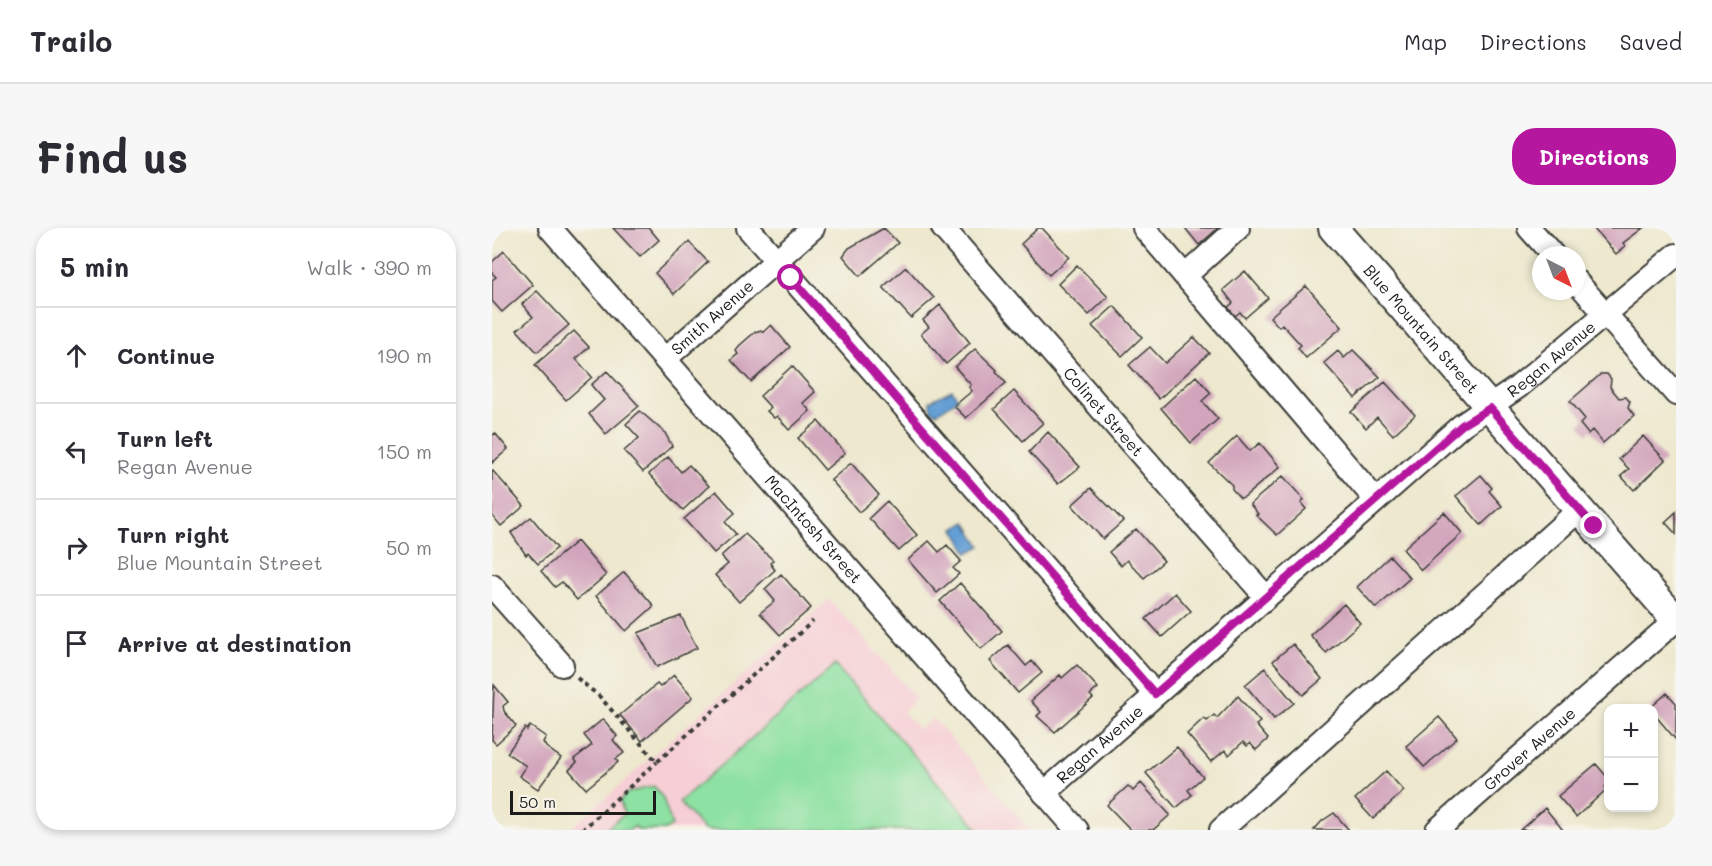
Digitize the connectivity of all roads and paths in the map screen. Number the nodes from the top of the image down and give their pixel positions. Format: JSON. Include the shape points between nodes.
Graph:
{"nodes":[{"id":1,"x":550,"y":228,"type":"edge"},
{"id":2,"x":748,"y":228,"type":"edge"},
{"id":3,"x":813,"y":228,"type":"edge"},
{"id":4,"x":943,"y":228,"type":"edge"},
{"id":5,"x":1144,"y":228,"type":"edge"},
{"id":6,"x":1238,"y":228,"type":"edge"},
{"id":7,"x":1333,"y":228,"type":"edge"},
{"id":8,"x":1529,"y":228,"type":"edge"},
{"id":9,"x":1545,"y":246,"type":"edge"},
{"id":10,"x":1676,"y":255,"type":"edge"},
{"id":11,"x":776,"y":261,"type":"junction"},
{"id":12,"x":1185,"y":276,"type":"junction"},
{"id":13,"x":1586,"y":292,"type":"edge"},
{"id":14,"x":1605,"y":314,"type":"junction"},
{"id":15,"x":665,"y":359,"type":"junction"},
{"id":16,"x":1676,"y":394,"type":"edge"},
{"id":17,"x":1490,"y":408,"type":"junction"},
{"id":18,"x":1375,"y":499,"type":"junction"},
{"id":19,"x":1579,"y":510,"type":"junction"},
{"id":20,"x":492,"y":586,"type":"edge"},
{"id":21,"x":1265,"y":596,"type":"junction"},
{"id":22,"x":1676,"y":620,"type":"edge"},
{"id":23,"x":813,"y":621,"type":"dead end"},
{"id":24,"x":562,"y":665,"type":"joint"},
{"id":25,"x":1155,"y":694,"type":"junction"},
{"id":26,"x":657,"y":762,"type":"junction"},
{"id":27,"x":1044,"y":793,"type":"junction"},
{"id":28,"x":582,"y":830,"type":"edge"},
{"id":29,"x":1077,"y":830,"type":"edge"},
{"id":30,"x":1221,"y":830,"type":"edge"},
{"id":31,"x":1437,"y":830,"type":"edge"}],
"edges":[{"from":1,"to":15,"type":"street","name":"MacIntosh Street"},
{"from":2,"to":11,"type":"street"},
{"from":3,"to":11,"type":"street","name":"Smith Avenue"},
{"from":4,"to":21,"type":"street","name":"Colinet Street"},
{"from":5,"to":12,"type":"street"},
{"from":6,"to":12,"type":"street"},
{"from":7,"to":17,"type":"main road","name":"Blue Mountain Street"},
{"from":8,"to":9,"type":"street"},
{"from":10,"to":14,"type":"street","name":"Regan Avenue"},
{"from":11,"to":15,"type":"street","name":"Smith Avenue"},
{"from":11,"to":25,"type":"street"},
{"from":12,"to":18,"type":"street"},
{"from":13,"to":14,"type":"street"},
{"from":14,"to":16,"type":"street"},
{"from":14,"to":17,"type":"street","name":"Regan Avenue"},
{"from":15,"to":27,"type":"street","name":"MacIntosh Street"},
{"from":17,"to":18,"type":"street","name":"Regan Avenue","via":[[1462,425]]},
{"from":17,"to":19,"type":"main road","name":"Blue Mountain Street"},
{"from":18,"to":21,"type":"street","name":"Regan Avenue"},
{"from":19,"to":22,"type":"main road","name":"Blue Mountain Street"},
{"from":19,"to":30,"type":"street"},
{"from":20,"to":24,"type":"street"},
{"from":21,"to":25,"type":"street","name":"Regan Avenue"},
{"from":22,"to":31,"type":"street","name":"Grover Avenue"},
{"from":23,"to":26,"type":"path"},
{"from":24,"to":26,"type":"path","via":[[600,697]]},
{"from":25,"to":27,"type":"street","name":"Regan Avenue"},
{"from":26,"to":28,"type":"path"},
{"from":27,"to":29,"type":"street","name":"MacIntosh Street"}]}
